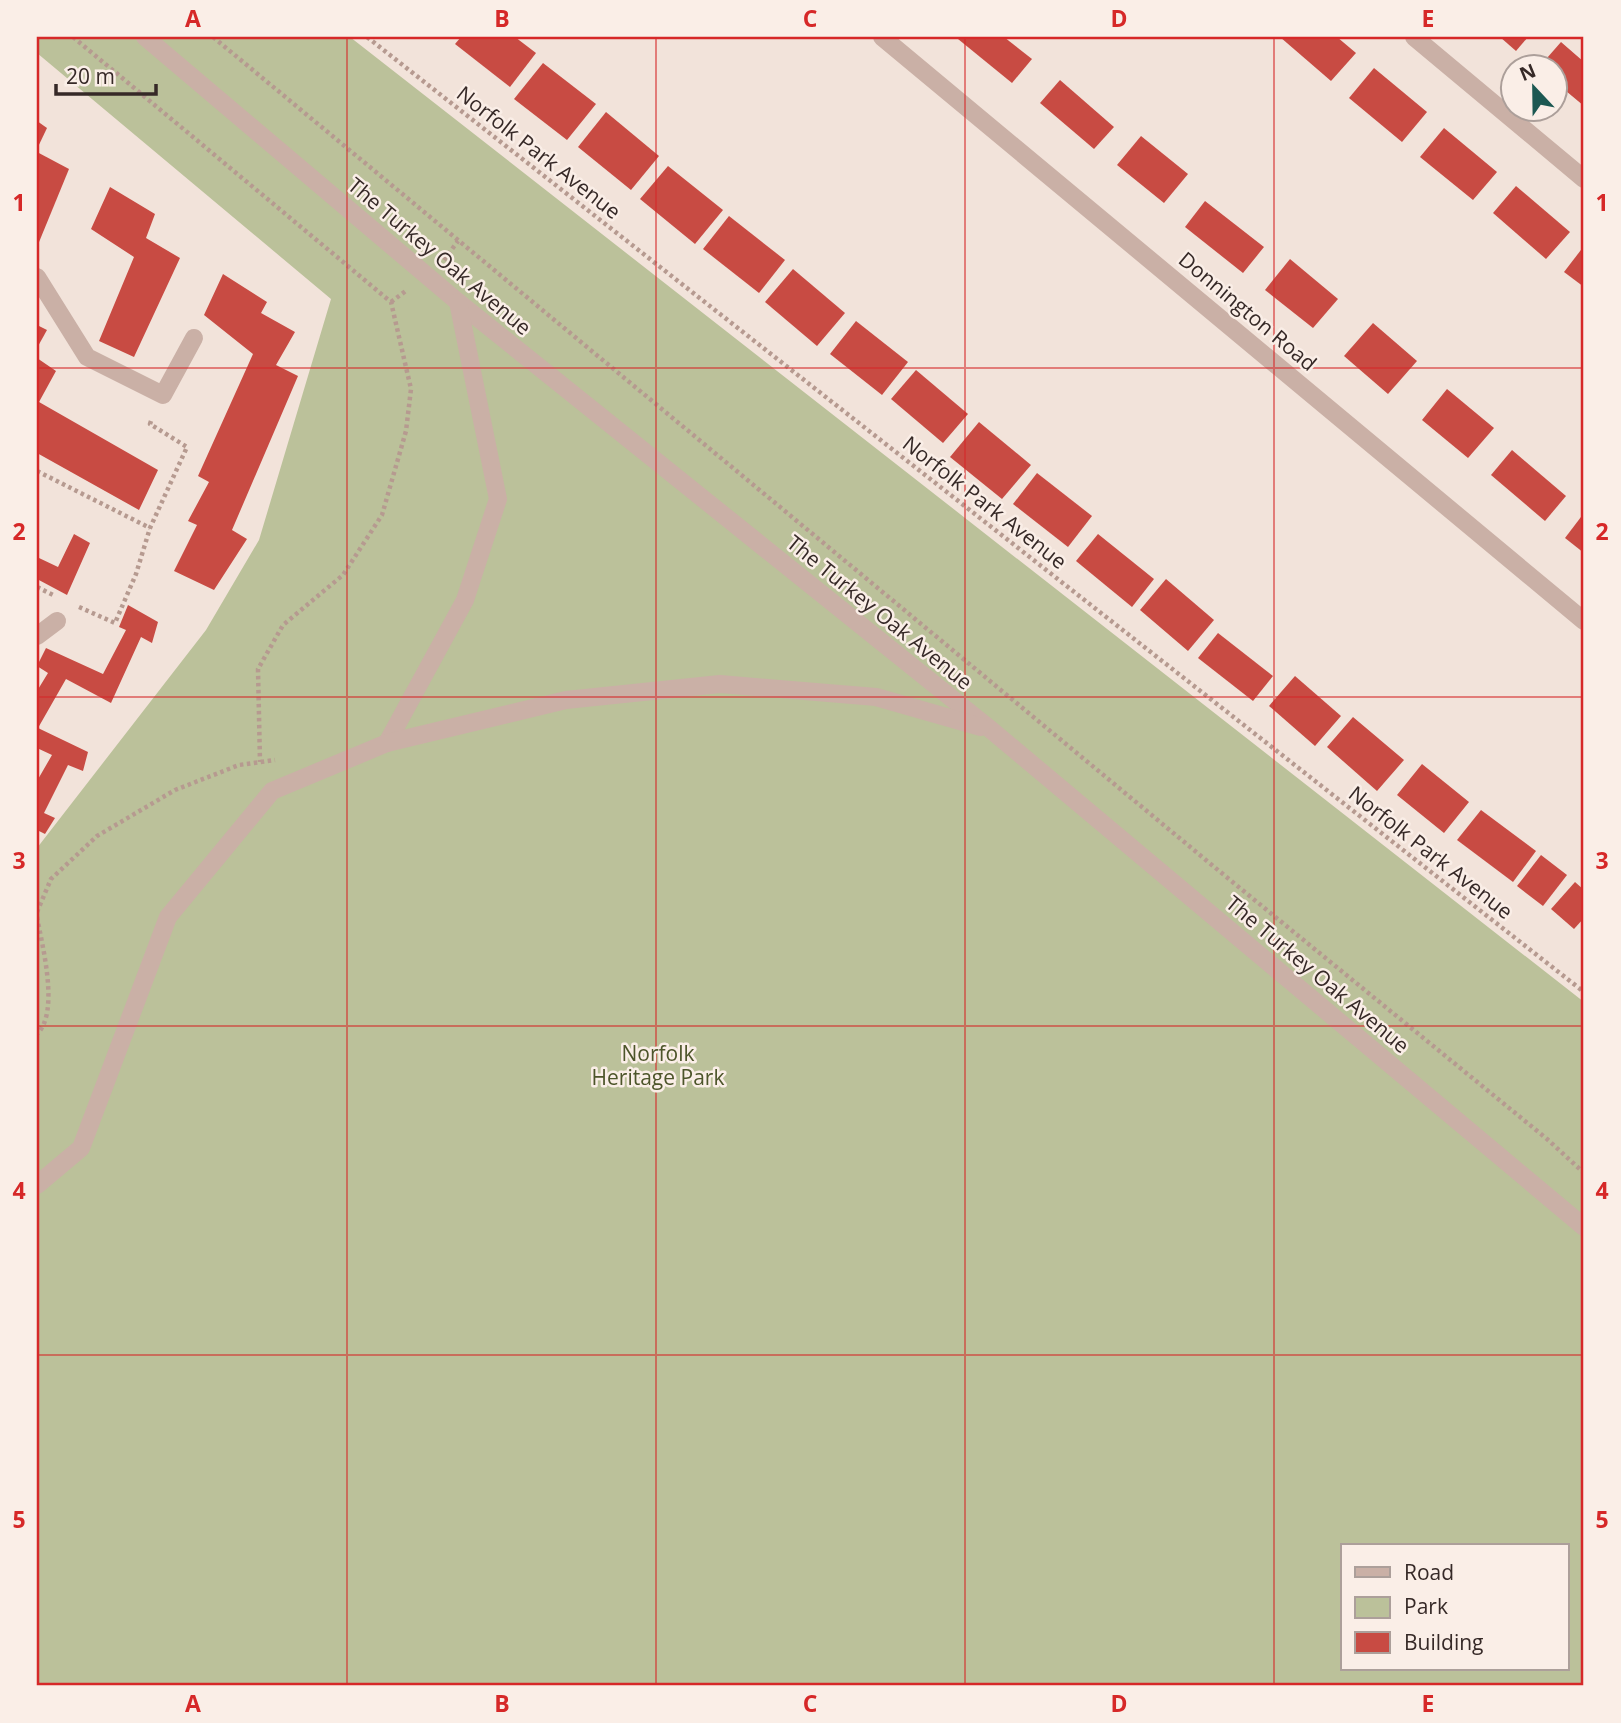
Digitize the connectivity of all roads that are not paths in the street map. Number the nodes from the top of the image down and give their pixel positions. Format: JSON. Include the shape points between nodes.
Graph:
{"nodes":[{"id":1,"x":145,"y":37,"type":"edge"},
{"id":2,"x":882,"y":37,"type":"edge"},
{"id":3,"x":1413,"y":37,"type":"edge"},
{"id":4,"x":1584,"y":179,"type":"edge"},
{"id":5,"x":37,"y":276,"type":"edge"},
{"id":6,"x":458,"y":302,"type":"junction"},
{"id":7,"x":194,"y":338,"type":"dead end"},
{"id":8,"x":57,"y":621,"type":"dead end"},
{"id":9,"x":1584,"y":621,"type":"edge"},
{"id":10,"x":37,"y":636,"type":"edge"},
{"id":11,"x":990,"y":729,"type":"junction"},
{"id":12,"x":387,"y":743,"type":"junction"},
{"id":13,"x":37,"y":1185,"type":"edge"},
{"id":14,"x":1584,"y":1227,"type":"edge"}],
"edges":[{"from":1,"to":6,"type":"street","name":"The Turkey Oak Avenue"},
{"from":2,"to":9,"type":"street","name":"Donnington Road"},
{"from":3,"to":4,"type":"street"},
{"from":5,"to":7,"type":"street","via":[[87,358],[163,395]]},
{"from":6,"to":11,"type":"street","name":"The Turkey Oak Avenue"},
{"from":6,"to":12,"type":"street","via":[[498,499],[465,600]]},
{"from":8,"to":10,"type":"street"},
{"from":11,"to":12,"type":"street","via":[[876,696],[720,684],[566,701]]},
{"from":11,"to":14,"type":"street","name":"The Turkey Oak Avenue"},
{"from":12,"to":13,"type":"street","via":[[272,790],[169,917],[81,1148]]}]}
